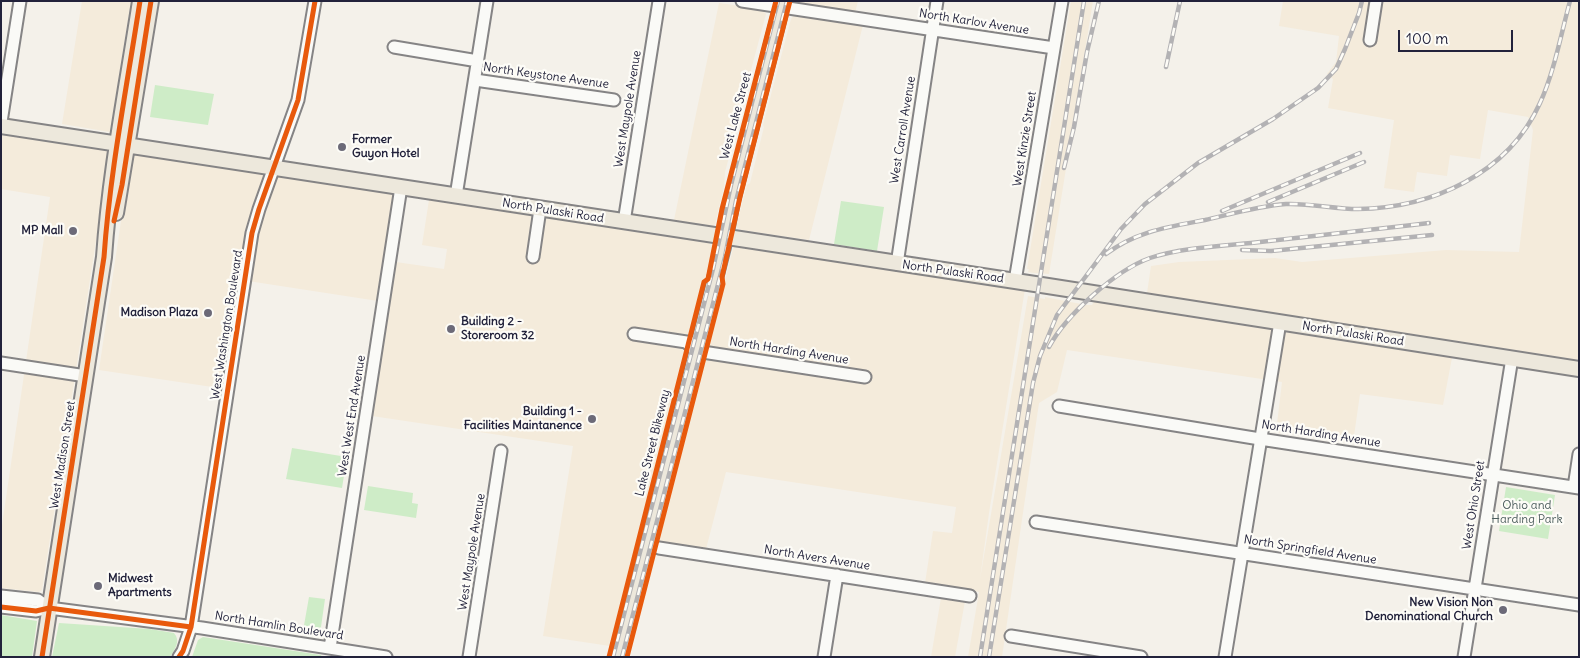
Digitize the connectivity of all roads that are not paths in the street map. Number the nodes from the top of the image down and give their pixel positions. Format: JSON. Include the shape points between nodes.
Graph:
{"nodes":[{"id":1,"x":20,"y":1,"type":"edge"},
{"id":2,"x":140,"y":1,"type":"edge"},
{"id":3,"x":151,"y":1,"type":"edge"},
{"id":4,"x":315,"y":1,"type":"edge"},
{"id":5,"x":487,"y":1,"type":"edge"},
{"id":6,"x":659,"y":1,"type":"edge"},
{"id":7,"x":742,"y":1,"type":"edge"},
{"id":8,"x":937,"y":1,"type":"edge"},
{"id":9,"x":1062,"y":1,"type":"edge"},
{"id":10,"x":1376,"y":1,"type":"edge"},
{"id":11,"x":782,"y":4,"type":"edge"},
{"id":12,"x":932,"y":30,"type":"junction"},
{"id":13,"x":1370,"y":40,"type":"dead end"},
{"id":14,"x":394,"y":47,"type":"dead end"},
{"id":15,"x":1054,"y":48,"type":"junction"},
{"id":16,"x":478,"y":61,"type":"junction"},
{"id":17,"x":475,"y":80,"type":"junction"},
{"id":18,"x":614,"y":100,"type":"dead end"},
{"id":19,"x":1,"y":122,"type":"edge"},
{"id":20,"x":1,"y":126,"type":"edge"},
{"id":21,"x":122,"y":144,"type":"junction"},
{"id":22,"x":274,"y":167,"type":"junction"},
{"id":23,"x":401,"y":187,"type":"junction"},
{"id":24,"x":456,"y":196,"type":"junction"},
{"id":25,"x":540,"y":209,"type":"junction"},
{"id":26,"x":624,"y":222,"type":"junction"},
{"id":27,"x":725,"y":237,"type":"junction"},
{"id":28,"x":533,"y":257,"type":"dead end"},
{"id":29,"x":897,"y":264,"type":"junction"},
{"id":30,"x":1015,"y":281,"type":"junction"},
{"id":31,"x":1280,"y":322,"type":"junction"},
{"id":32,"x":634,"y":334,"type":"dead end"},
{"id":33,"x":698,"y":347,"type":"junction"},
{"id":34,"x":1512,"y":358,"type":"junction"},
{"id":35,"x":1,"y":363,"type":"edge"},
{"id":36,"x":1579,"y":369,"type":"edge"},
{"id":37,"x":86,"y":376,"type":"junction"},
{"id":38,"x":865,"y":377,"type":"dead end"},
{"id":39,"x":1058,"y":406,"type":"dead end"},
{"id":40,"x":1260,"y":439,"type":"junction"},
{"id":41,"x":501,"y":451,"type":"dead end"},
{"id":42,"x":1579,"y":454,"type":"edge"},
{"id":43,"x":1493,"y":475,"type":"junction"},
{"id":44,"x":1576,"y":488,"type":"edge"},
{"id":45,"x":1036,"y":522,"type":"dead end"},
{"id":46,"x":649,"y":538,"type":"junction"},
{"id":47,"x":659,"y":548,"type":"junction"},
{"id":48,"x":645,"y":552,"type":"junction"},
{"id":49,"x":1242,"y":553,"type":"junction"},
{"id":50,"x":837,"y":575,"type":"junction"},
{"id":51,"x":1475,"y":589,"type":"junction"},
{"id":52,"x":1,"y":596,"type":"edge"},
{"id":53,"x":970,"y":596,"type":"dead end"},
{"id":54,"x":1579,"y":606,"type":"edge"},
{"id":55,"x":1,"y":607,"type":"edge"},
{"id":56,"x":49,"y":608,"type":"junction"},
{"id":57,"x":191,"y":626,"type":"junction"},
{"id":58,"x":1011,"y":636,"type":"dead end"},
{"id":59,"x":330,"y":648,"type":"junction"},
{"id":60,"x":42,"y":657,"type":"edge"},
{"id":61,"x":179,"y":657,"type":"edge"},
{"id":62,"x":386,"y":657,"type":"edge"},
{"id":63,"x":469,"y":657,"type":"edge"},
{"id":64,"x":619,"y":657,"type":"edge"},
{"id":65,"x":824,"y":657,"type":"edge"},
{"id":66,"x":1141,"y":657,"type":"edge"},
{"id":67,"x":1225,"y":657,"type":"edge"},
{"id":68,"x":1464,"y":657,"type":"edge"}],
"edges":[{"from":1,"to":19,"type":"street"},
{"from":2,"to":21,"type":"main road","name":"West Madison Street"},
{"from":3,"to":21,"type":"main road","name":"West Madison Street"},
{"from":4,"to":22,"type":"street","name":"West Washington Boulevard","via":[[298,100]]},
{"from":5,"to":16,"type":"street"},
{"from":6,"to":26,"type":"street","name":"West Maypole Avenue"},
{"from":7,"to":11,"type":"street","name":"North Karlov Avenue"},
{"from":8,"to":12,"type":"street","name":"West Carroll Avenue"},
{"from":9,"to":15,"type":"street","name":"West Kinzie Street"},
{"from":10,"to":13,"type":"street"},
{"from":11,"to":12,"type":"street","name":"North Karlov Avenue"},
{"from":11,"to":27,"type":"main road","name":"West Lake Street"},
{"from":12,"to":15,"type":"street","name":"North Karlov Avenue"},
{"from":12,"to":29,"type":"street","name":"West Carroll Avenue"},
{"from":14,"to":16,"type":"street","name":"North Keystone Avenue"},
{"from":15,"to":30,"type":"street","name":"West Kinzie Street"},
{"from":16,"to":17,"type":"street"},
{"from":17,"to":18,"type":"street","name":"North Keystone Avenue"},
{"from":17,"to":24,"type":"street"},
{"from":20,"to":21,"type":"main road","name":"North Pulaski Road"},
{"from":21,"to":22,"type":"main road","name":"North Pulaski Road"},
{"from":21,"to":37,"type":"main road","name":"West Madison Street","via":[[116,211],[104,257]]},
{"from":22,"to":23,"type":"main road","name":"North Pulaski Road"},
{"from":22,"to":57,"type":"street","name":"West Washington Boulevard","via":[[249,247]]},
{"from":23,"to":24,"type":"main road","name":"North Pulaski Road"},
{"from":23,"to":59,"type":"street","name":"West West End Avenue"},
{"from":24,"to":25,"type":"main road","name":"North Pulaski Road"},
{"from":25,"to":26,"type":"main road","name":"North Pulaski Road"},
{"from":25,"to":28,"type":"street"},
{"from":26,"to":27,"type":"main road","name":"North Pulaski Road"},
{"from":27,"to":29,"type":"main road","name":"North Pulaski Road"},
{"from":27,"to":33,"type":"main road","name":"West Lake Street"},
{"from":29,"to":30,"type":"main road","name":"North Pulaski Road"},
{"from":30,"to":31,"type":"main road","name":"North Pulaski Road"},
{"from":31,"to":34,"type":"main road","name":"North Pulaski Road"},
{"from":31,"to":40,"type":"street"},
{"from":32,"to":33,"type":"street","name":"North Harding Avenue"},
{"from":33,"to":38,"type":"street","name":"North Harding Avenue"},
{"from":33,"to":46,"type":"main road","name":"West Lake Street"},
{"from":34,"to":36,"type":"main road","name":"North Pulaski Road"},
{"from":34,"to":43,"type":"street","name":"West Ohio Street"},
{"from":35,"to":37,"type":"street"},
{"from":37,"to":56,"type":"main road","name":"West Madison Street"},
{"from":39,"to":40,"type":"street","name":"North Harding Avenue"},
{"from":40,"to":43,"type":"street","name":"North Harding Avenue"},
{"from":40,"to":49,"type":"street"},
{"from":41,"to":63,"type":"street","name":"West Maypole Avenue"},
{"from":42,"to":44,"type":"street"},
{"from":43,"to":44,"type":"street","name":"North Harding Avenue"},
{"from":43,"to":51,"type":"street","name":"West Ohio Street"},
{"from":45,"to":49,"type":"street","name":"North Springfield Avenue"},
{"from":46,"to":47,"type":"street"},
{"from":46,"to":48,"type":"main road","name":"West Lake Street"},
{"from":47,"to":48,"type":"street","name":"North Avers Avenue"},
{"from":47,"to":50,"type":"street","name":"North Avers Avenue"},
{"from":48,"to":64,"type":"main road","name":"West Lake Street"},
{"from":49,"to":51,"type":"street","name":"North Springfield Avenue"},
{"from":49,"to":67,"type":"street"},
{"from":50,"to":53,"type":"street","name":"North Avers Avenue"},
{"from":50,"to":65,"type":"street"},
{"from":51,"to":54,"type":"street","name":"North Springfield Avenue"},
{"from":51,"to":68,"type":"street","name":"West Ohio Street"},
{"from":52,"to":56,"type":"street","via":[[38,600]]},
{"from":55,"to":56,"type":"street","via":[[36,611]]},
{"from":56,"to":57,"type":"street","name":"North Hamlin Boulevard"},
{"from":56,"to":60,"type":"main road","name":"West Madison Street"},
{"from":57,"to":59,"type":"street","name":"North Hamlin Boulevard"},
{"from":57,"to":61,"type":"street","name":"West Washington Boulevard"},
{"from":58,"to":66,"type":"street"},
{"from":59,"to":62,"type":"street","name":"North Hamlin Boulevard"}]}
